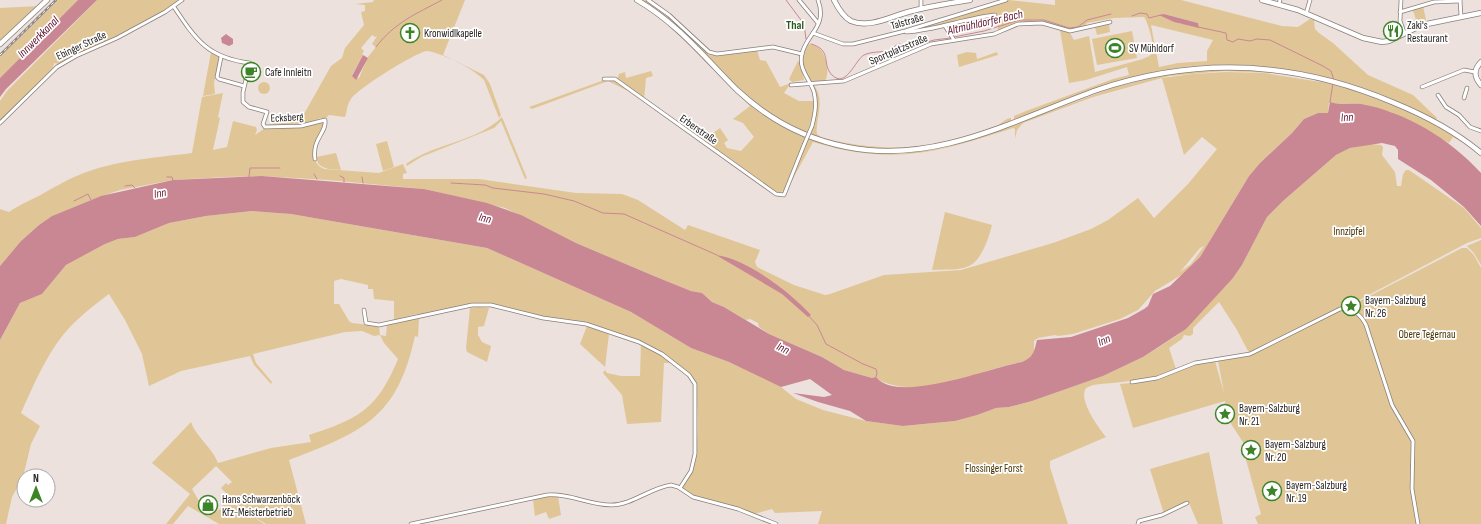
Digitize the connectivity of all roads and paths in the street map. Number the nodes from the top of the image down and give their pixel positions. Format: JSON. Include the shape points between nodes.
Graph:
{"nodes":[{"id":1,"x":47,"y":0,"type":"edge"},
{"id":2,"x":182,"y":0,"type":"edge"},
{"id":3,"x":637,"y":0,"type":"edge"},
{"id":4,"x":648,"y":0,"type":"edge"},
{"id":5,"x":799,"y":0,"type":"edge"},
{"id":6,"x":818,"y":0,"type":"edge"},
{"id":7,"x":834,"y":0,"type":"edge"},
{"id":8,"x":921,"y":0,"type":"edge"},
{"id":9,"x":970,"y":0,"type":"edge"},
{"id":10,"x":1006,"y":0,"type":"edge"},
{"id":11,"x":1262,"y":0,"type":"edge"},
{"id":12,"x":1310,"y":0,"type":"edge"},
{"id":13,"x":1401,"y":0,"type":"edge"},
{"id":14,"x":1460,"y":0,"type":"edge"},
{"id":15,"x":1433,"y":1,"type":"edge"},
{"id":16,"x":1280,"y":2,"type":"edge"},
{"id":17,"x":174,"y":7,"type":"junction"},
{"id":18,"x":921,"y":9,"type":"junction"},
{"id":19,"x":1400,"y":12,"type":"junction"},
{"id":20,"x":1481,"y":13,"type":"edge"},
{"id":21,"x":1306,"y":14,"type":"junction"},
{"id":22,"x":995,"y":15,"type":"dead end"},
{"id":23,"x":1461,"y":16,"type":"junction"},
{"id":24,"x":1110,"y":22,"type":"dead end"},
{"id":25,"x":818,"y":23,"type":"junction"},
{"id":26,"x":945,"y":26,"type":"junction"},
{"id":27,"x":905,"y":31,"type":"junction"},
{"id":28,"x":1404,"y":32,"type":"junction"},
{"id":29,"x":814,"y":33,"type":"junction"},
{"id":30,"x":954,"y":40,"type":"junction"},
{"id":31,"x":0,"y":44,"type":"edge"},
{"id":32,"x":802,"y":54,"type":"junction"},
{"id":33,"x":221,"y":57,"type":"junction"},
{"id":34,"x":1481,"y":62,"type":"edge"},
{"id":35,"x":1475,"y":74,"type":"junction"},
{"id":36,"x":604,"y":79,"type":"dead end"},
{"id":37,"x":809,"y":82,"type":"junction"},
{"id":38,"x":791,"y":85,"type":"dead end"},
{"id":39,"x":1481,"y":85,"type":"edge"},
{"id":40,"x":244,"y":86,"type":"junction"},
{"id":41,"x":1422,"y":87,"type":"dead end"},
{"id":42,"x":1467,"y":88,"type":"dead end"},
{"id":43,"x":1438,"y":95,"type":"dead end"},
{"id":44,"x":1464,"y":98,"type":"dead end"},
{"id":45,"x":0,"y":123,"type":"edge"},
{"id":46,"x":1481,"y":131,"type":"edge"},
{"id":47,"x":1481,"y":152,"type":"edge"},
{"id":48,"x":315,"y":159,"type":"dead end"},
{"id":49,"x":364,"y":310,"type":"dead end"},
{"id":50,"x":1132,"y":382,"type":"dead end"},
{"id":51,"x":680,"y":488,"type":"junction"},
{"id":52,"x":1187,"y":503,"type":"dead end"},
{"id":53,"x":411,"y":524,"type":"edge"},
{"id":54,"x":776,"y":524,"type":"edge"},
{"id":55,"x":1138,"y":524,"type":"edge"},
{"id":56,"x":1418,"y":524,"type":"edge"}],
"edges":[{"from":1,"to":31,"type":"main road"},
{"from":2,"to":17,"type":"street","name":"Ebinger Straße"},
{"from":3,"to":47,"type":"main road","via":[[678,29],[737,90],[765,113],[821,141],[864,150],[904,152],[943,146],[1116,84],[1154,74],[1221,67],[1284,71],[1336,82],[1390,101],[1443,126]]},
{"from":4,"to":32,"type":"street","via":[[679,23],[709,52],[722,53],[773,47]]},
{"from":5,"to":25,"type":"street"},
{"from":6,"to":25,"type":"street","via":[[821,10]]},
{"from":7,"to":18,"type":"main road","via":[[844,16],[857,22],[890,19]]},
{"from":8,"to":18,"type":"street"},
{"from":9,"to":18,"type":"main road"},
{"from":10,"to":27,"type":"street","name":"Talstraße"},
{"from":11,"to":16,"type":"main road"},
{"from":12,"to":21,"type":"street"},
{"from":13,"to":19,"type":"street"},
{"from":14,"to":15,"type":"street"},
{"from":14,"to":23,"type":"street"},
{"from":15,"to":19,"type":"street"},
{"from":16,"to":21,"type":"main road"},
{"from":17,"to":33,"type":"street","via":[[194,35]]},
{"from":17,"to":45,"type":"street","name":"Ebinger Straße","via":[[56,67]]},
{"from":19,"to":28,"type":"street","via":[[1400,23]]},
{"from":20,"to":23,"type":"main road"},
{"from":21,"to":28,"type":"main road","via":[[1378,42],[1389,41]]},
{"from":22,"to":26,"type":"street","via":[[962,20]]},
{"from":23,"to":28,"type":"main road"},
{"from":24,"to":30,"type":"street","name":"Sportplatzstraße","via":[[1070,31],[1042,23],[1021,23],[994,34]]},
{"from":25,"to":29,"type":"street"},
{"from":26,"to":27,"type":"street"},
{"from":26,"to":30,"type":"street"},
{"from":27,"to":29,"type":"street","name":"Talstraße","via":[[853,44],[843,44]]},
{"from":29,"to":32,"type":"street"},
{"from":30,"to":37,"type":"street","name":"Sportplatzstraße","via":[[931,44],[844,81]]},
{"from":32,"to":37,"type":"street","via":[[803,71]]},
{"from":33,"to":40,"type":"street","via":[[217,77]]},
{"from":33,"to":40,"type":"street","name":"Ecksberg","via":[[250,64]]},
{"from":34,"to":35,"type":"main road"},
{"from":35,"to":39,"type":"main road"},
{"from":35,"to":41,"type":"street","via":[[1464,70]]},
{"from":36,"to":37,"type":"street","name":"Erberstraße","bridge":true,"via":[[615,79],[770,191],[784,195],[812,126],[816,104]]},
{"from":37,"to":38,"type":"street","name":"Sportplatzstraße"},
{"from":40,"to":48,"type":"street","name":"Ecksberg","via":[[244,104],[266,112],[263,124],[265,127],[301,126],[325,120],[324,128],[315,145]]},
{"from":42,"to":44,"type":"street"},
{"from":43,"to":46,"type":"street","via":[[1446,107],[1459,115],[1470,127]]},
{"from":49,"to":51,"type":"street","via":[[366,323],[379,325],[483,304],[548,319],[586,324],[649,346],[685,372],[695,384],[695,454],[691,471]]},
{"from":50,"to":56,"type":"street","via":[[1157,378],[1195,363],[1245,355],[1340,309],[1355,312],[1366,326],[1392,405],[1413,441],[1412,489]]},
{"from":51,"to":53,"type":"street","via":[[665,486],[624,503],[611,505],[560,495],[546,495]]},
{"from":51,"to":54,"type":"street","via":[[693,497],[738,509]]},
{"from":52,"to":55,"type":"street","via":[[1162,515],[1139,521]]}]}
